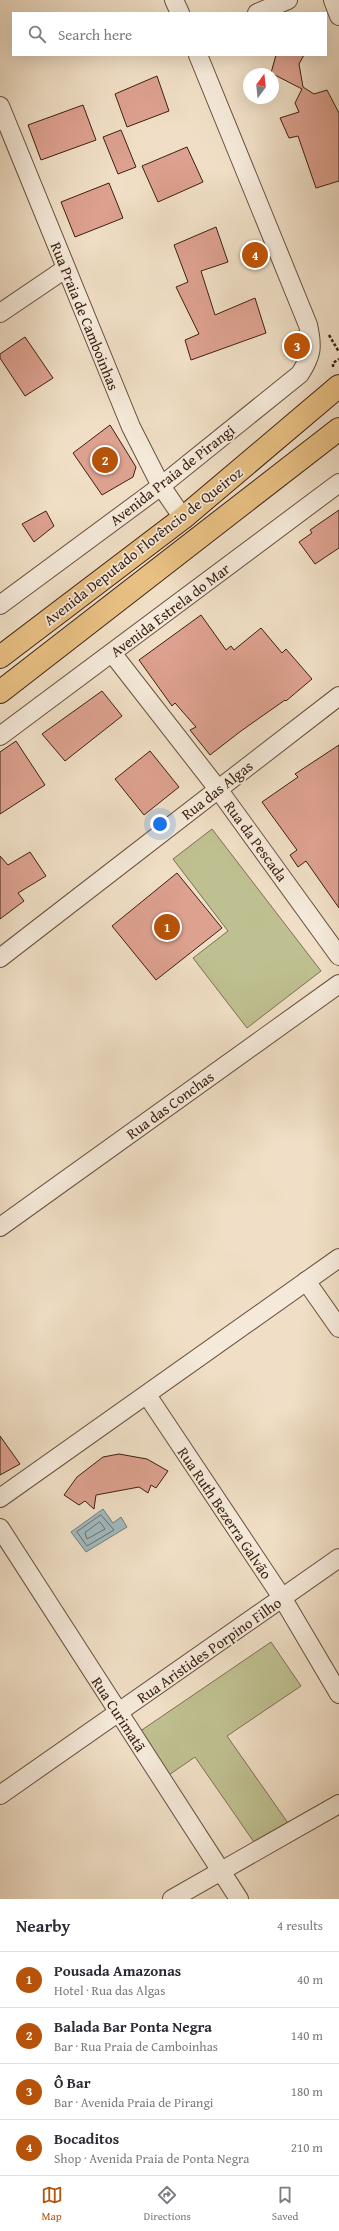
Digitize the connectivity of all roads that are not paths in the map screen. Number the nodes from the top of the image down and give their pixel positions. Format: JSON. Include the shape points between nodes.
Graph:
{"nodes":[{"id":1,"x":174,"y":0,"type":"edge"},
{"id":2,"x":288,"y":0,"type":"edge"},
{"id":3,"x":332,"y":0,"type":"edge"},
{"id":4,"x":180,"y":12,"type":"edge"},
{"id":5,"x":259,"y":12,"type":"edge"},
{"id":6,"x":339,"y":16,"type":"edge"},
{"id":7,"x":198,"y":56,"type":"edge"},
{"id":8,"x":0,"y":106,"type":"edge"},
{"id":9,"x":65,"y":269,"type":"junction"},
{"id":10,"x":0,"y":313,"type":"edge"},
{"id":11,"x":336,"y":377,"type":"edge"},
{"id":12,"x":339,"y":429,"type":"edge"},
{"id":13,"x":339,"y":483,"type":"edge"},
{"id":14,"x":161,"y":486,"type":"junction"},
{"id":15,"x":183,"y":518,"type":"junction"},
{"id":16,"x":0,"y":605,"type":"edge"},
{"id":17,"x":112,"y":653,"type":"junction"},
{"id":18,"x":0,"y":657,"type":"edge"},
{"id":19,"x":0,"y":692,"type":"edge"},
{"id":20,"x":339,"y":696,"type":"edge"},
{"id":21,"x":0,"y":736,"type":"edge"},
{"id":22,"x":218,"y":788,"type":"junction"},
{"id":23,"x":339,"y":956,"type":"edge"},
{"id":24,"x":0,"y":958,"type":"edge"},
{"id":25,"x":339,"y":984,"type":"edge"},
{"id":26,"x":0,"y":1227,"type":"edge"},
{"id":27,"x":339,"y":1258,"type":"edge"},
{"id":28,"x":306,"y":1281,"type":"junction"},
{"id":29,"x":339,"y":1328,"type":"edge"},
{"id":30,"x":147,"y":1395,"type":"junction"},
{"id":31,"x":0,"y":1498,"type":"edge"},
{"id":32,"x":0,"y":1528,"type":"edge"},
{"id":33,"x":339,"y":1558,"type":"edge"},
{"id":34,"x":283,"y":1599,"type":"junction"},
{"id":35,"x":339,"y":1694,"type":"edge"},
{"id":36,"x":118,"y":1713,"type":"junction"},
{"id":37,"x":0,"y":1795,"type":"edge"},
{"id":38,"x":339,"y":1804,"type":"edge"},
{"id":39,"x":222,"y":1872,"type":"junction"},
{"id":40,"x":172,"y":1899,"type":"edge"},
{"id":41,"x":239,"y":1899,"type":"edge"}],
"edges":[{"from":1,"to":4,"type":"street"},
{"from":2,"to":5,"type":"street"},
{"from":3,"to":6,"type":"street"},
{"from":7,"to":14,"type":"street","name":"Avenida Praia de Pirangi","via":[[308,325],[312,344],[309,360],[300,374]]},
{"from":8,"to":9,"type":"street","name":"Rua Praia de Camboinhas"},
{"from":9,"to":10,"type":"street"},
{"from":9,"to":14,"type":"street","name":"Rua Praia de Camboinhas","via":[[131,427]]},
{"from":11,"to":15,"type":"main road","name":"Avenida Deputado Florêncio de Queiroz"},
{"from":12,"to":19,"type":"main road","name":"Avenida Deputado Florêncio de Queiroz"},
{"from":13,"to":17,"type":"street","name":"Avenida Estrela do Mar"},
{"from":14,"to":15,"type":"street","name":"Rua Praia de Camboinhas"},
{"from":14,"to":16,"type":"street","name":"Avenida Praia de Pirangi"},
{"from":15,"to":18,"type":"main road","name":"Avenida Deputado Florêncio de Queiroz"},
{"from":17,"to":21,"type":"street","name":"Avenida Estrela do Mar"},
{"from":17,"to":22,"type":"street","name":"Rua da Pescada"},
{"from":20,"to":22,"type":"street","name":"Rua das Algas"},
{"from":22,"to":23,"type":"street","name":"Rua da Pescada"},
{"from":22,"to":24,"type":"street","name":"Rua das Algas"},
{"from":25,"to":26,"type":"street","name":"Rua das Conchas"},
{"from":27,"to":28,"type":"street"},
{"from":28,"to":29,"type":"street"},
{"from":28,"to":30,"type":"street"},
{"from":30,"to":31,"type":"street"},
{"from":30,"to":34,"type":"street","name":"Rua Ruth Bezerra Galvão"},
{"from":32,"to":36,"type":"street","name":"Rua Curimatã"},
{"from":33,"to":34,"type":"street","name":"Rua Aristides Porpino Filho"},
{"from":34,"to":35,"type":"street","name":"Rua Ruth Bezerra Galvão"},
{"from":34,"to":36,"type":"street","name":"Rua Aristides Porpino Filho"},
{"from":36,"to":37,"type":"street","name":"Rua Aristides Porpino Filho"},
{"from":36,"to":39,"type":"street","name":"Rua Curimatã"},
{"from":38,"to":39,"type":"street"},
{"from":39,"to":40,"type":"street"},
{"from":39,"to":41,"type":"street","name":"Rua Curimatã"}]}
